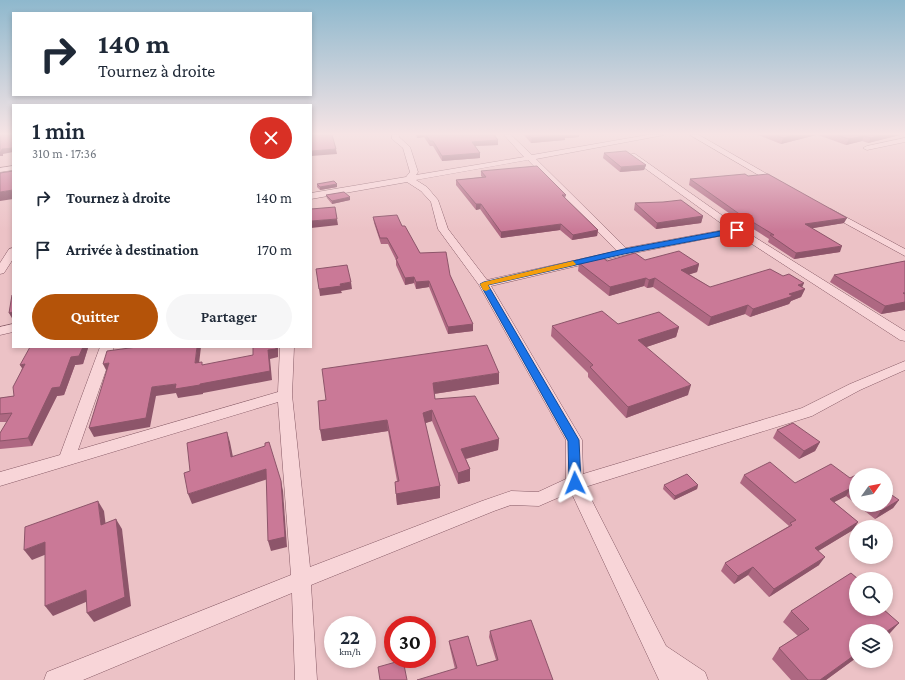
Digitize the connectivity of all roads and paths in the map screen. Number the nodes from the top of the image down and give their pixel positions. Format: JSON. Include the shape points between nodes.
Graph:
{"nodes":[{"id":1,"x":412,"y":167,"type":"edge"},
{"id":2,"x":479,"y":167,"type":"edge"},
{"id":3,"x":537,"y":167,"type":"edge"},
{"id":4,"x":650,"y":167,"type":"edge"},
{"id":5,"x":749,"y":167,"type":"edge"},
{"id":6,"x":12,"y":168,"type":"edge"},
{"id":7,"x":0,"y":170,"type":"edge"},
{"id":8,"x":409,"y":179,"type":"junction"},
{"id":9,"x":782,"y":185,"type":"edge"},
{"id":10,"x":312,"y":196,"type":"edge"},
{"id":11,"x":823,"y":208,"type":"edge"},
{"id":12,"x":737,"y":230,"type":"junction"},
{"id":13,"x":12,"y":249,"type":"edge"},
{"id":14,"x":0,"y":250,"type":"edge"},
{"id":15,"x":12,"y":251,"type":"edge"},
{"id":16,"x":624,"y":252,"type":"junction"},
{"id":17,"x":905,"y":253,"type":"edge"},
{"id":18,"x":0,"y":271,"type":"edge"},
{"id":19,"x":484,"y":284,"type":"junction"},
{"id":20,"x":12,"y":328,"type":"edge"},
{"id":21,"x":0,"y":331,"type":"edge"},
{"id":22,"x":905,"y":337,"type":"edge"},
{"id":23,"x":107,"y":348,"type":"edge"},
{"id":24,"x":287,"y":348,"type":"edge"},
{"id":25,"x":905,"y":365,"type":"edge"},
{"id":26,"x":285,"y":395,"type":"junction"},
{"id":27,"x":67,"y":459,"type":"junction"},
{"id":28,"x":0,"y":479,"type":"edge"},
{"id":29,"x":575,"y":483,"type":"junction"},
{"id":30,"x":301,"y":580,"type":"junction"},
{"id":31,"x":658,"y":654,"type":"junction"},
{"id":32,"x":55,"y":680,"type":"edge"},
{"id":33,"x":306,"y":680,"type":"edge"},
{"id":34,"x":670,"y":680,"type":"edge"},
{"id":35,"x":697,"y":680,"type":"edge"}],
"edges":[{"from":1,"to":8,"type":"street","via":[[414,172]]},
{"from":2,"to":8,"type":"street"},
{"from":3,"to":16,"type":"street"},
{"from":4,"to":12,"type":"street"},
{"from":5,"to":9,"type":"street"},
{"from":6,"to":7,"type":"street"},
{"from":8,"to":10,"type":"street"},
{"from":8,"to":19,"type":"street","via":[[424,189],[435,202],[443,229]]},
{"from":11,"to":17,"type":"street"},
{"from":12,"to":16,"type":"street"},
{"from":12,"to":22,"type":"street"},
{"from":13,"to":14,"type":"street"},
{"from":15,"to":18,"type":"street"},
{"from":16,"to":19,"type":"street"},
{"from":19,"to":29,"type":"street","via":[[574,440]]},
{"from":20,"to":21,"type":"street"},
{"from":23,"to":27,"type":"street"},
{"from":24,"to":26,"type":"street"},
{"from":25,"to":29,"type":"street","via":[[806,412]]},
{"from":26,"to":27,"type":"street"},
{"from":26,"to":30,"type":"street"},
{"from":27,"to":28,"type":"street"},
{"from":29,"to":30,"type":"street","via":[[539,499],[511,498]]},
{"from":29,"to":31,"type":"street"},
{"from":30,"to":32,"type":"street"},
{"from":30,"to":33,"type":"street"},
{"from":31,"to":34,"type":"street"},
{"from":31,"to":35,"type":"street"}]}
